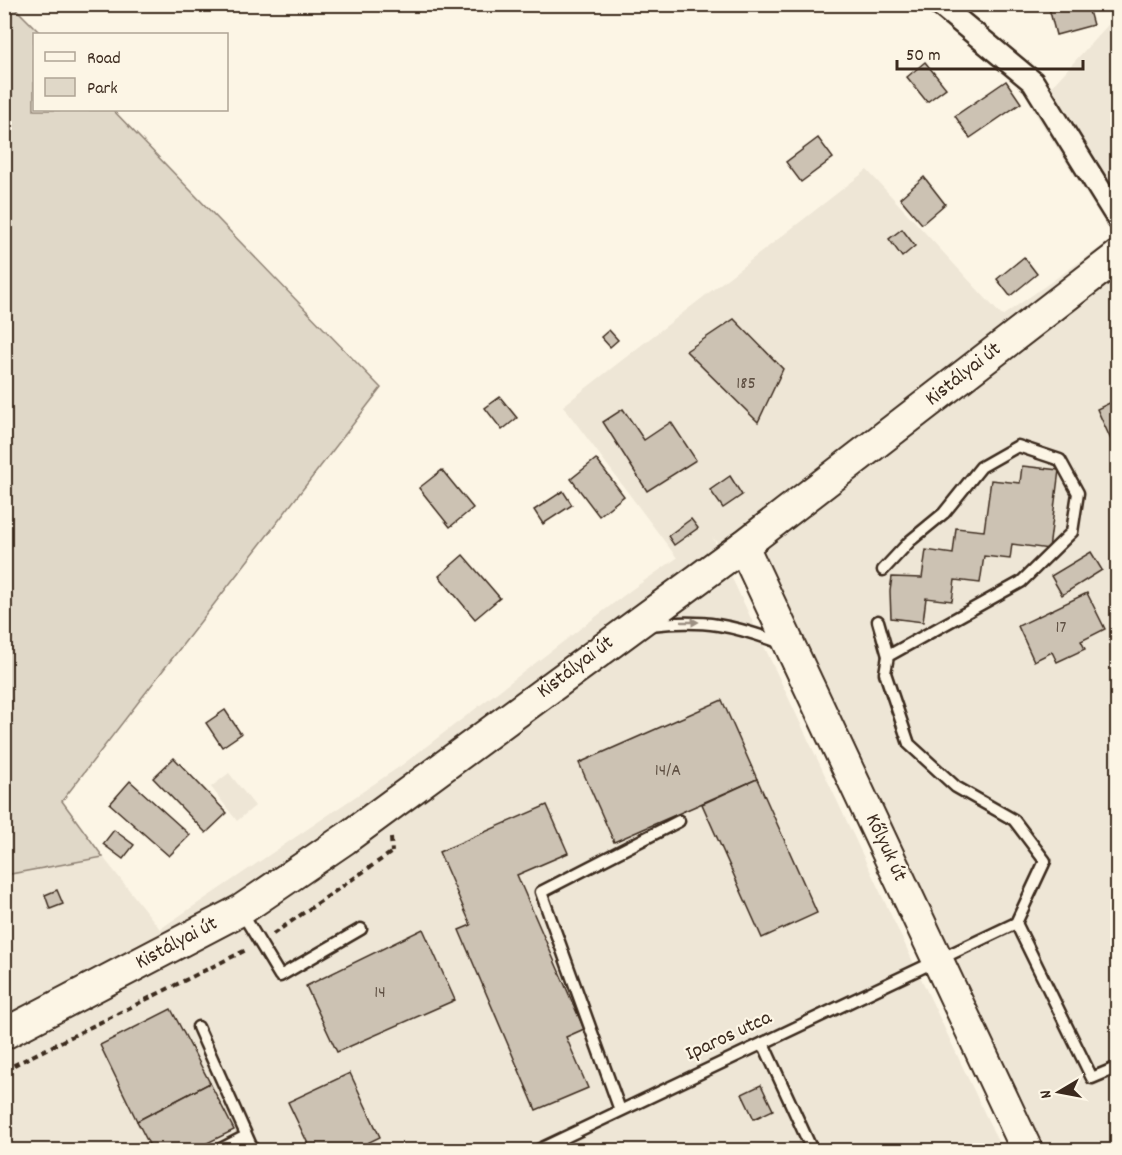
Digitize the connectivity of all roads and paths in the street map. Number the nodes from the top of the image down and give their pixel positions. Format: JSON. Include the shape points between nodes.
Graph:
{"nodes":[{"id":1,"x":939,"y":4,"type":"edge"},
{"id":2,"x":1118,"y":219,"type":"edge"},
{"id":3,"x":1118,"y":256,"type":"edge"},
{"id":4,"x":743,"y":546,"type":"junction"},
{"id":5,"x":883,"y":570,"type":"dead end"},
{"id":6,"x":878,"y":621,"type":"dead end"},
{"id":7,"x":632,"y":627,"type":"junction"},
{"id":8,"x":791,"y":647,"type":"junction"},
{"id":9,"x":888,"y":656,"type":"junction"},
{"id":10,"x":679,"y":821,"type":"dead end"},
{"id":11,"x":392,"y":852,"type":"dead end"},
{"id":12,"x":240,"y":910,"type":"junction"},
{"id":13,"x":1016,"y":922,"type":"junction"},
{"id":14,"x":361,"y":929,"type":"dead end"},
{"id":15,"x":260,"y":943,"type":"junction"},
{"id":16,"x":936,"y":960,"type":"junction"},
{"id":17,"x":198,"y":1027,"type":"dead end"},
{"id":18,"x":4,"y":1034,"type":"edge"},
{"id":19,"x":763,"y":1043,"type":"junction"},
{"id":20,"x":1118,"y":1067,"type":"edge"},
{"id":21,"x":4,"y":1070,"type":"edge"},
{"id":22,"x":620,"y":1110,"type":"junction"},
{"id":23,"x":246,"y":1136,"type":"junction"},
{"id":24,"x":219,"y":1150,"type":"edge"},
{"id":25,"x":253,"y":1150,"type":"edge"},
{"id":26,"x":538,"y":1150,"type":"edge"},
{"id":27,"x":812,"y":1150,"type":"edge"},
{"id":28,"x":1027,"y":1150,"type":"edge"}],
"edges":[{"from":1,"to":2,"type":"street","via":[[1032,82]]},
{"from":3,"to":4,"type":"main road","name":"Kistályai út"},
{"from":4,"to":7,"type":"main road","name":"Kistályai út"},
{"from":4,"to":8,"type":"main road","name":"Kőlyuk út"},
{"from":5,"to":9,"type":"lane","via":[[944,513],[981,467],[1018,446],[1060,460],[1078,493],[1072,532],[1021,582]]},
{"from":6,"to":9,"type":"lane"},
{"from":7,"to":8,"type":"lane","one_way":true,"via":[[690,621],[721,624]]},
{"from":7,"to":12,"type":"main road","name":"Kistályai út","via":[[390,808]]},
{"from":8,"to":16,"type":"main road","name":"Kőlyuk út"},
{"from":9,"to":13,"type":"lane","via":[[885,673],[909,744],[956,787],[1014,820],[1045,861]]},
{"from":10,"to":22,"type":"lane","via":[[541,892]]},
{"from":11,"to":15,"type":"path"},
{"from":12,"to":15,"type":"lane"},
{"from":12,"to":18,"type":"main road","name":"Kistályai út"},
{"from":13,"to":16,"type":"lane","name":"Iparos utca"},
{"from":13,"to":20,"type":"lane","via":[[1092,1078]]},
{"from":14,"to":15,"type":"lane","via":[[280,976]]},
{"from":15,"to":21,"type":"path"},
{"from":16,"to":19,"type":"lane","name":"Iparos utca"},
{"from":16,"to":28,"type":"main road","name":"Kőlyuk út"},
{"from":17,"to":23,"type":"lane"},
{"from":19,"to":22,"type":"lane","name":"Iparos utca"},
{"from":19,"to":27,"type":"lane"},
{"from":22,"to":26,"type":"lane","name":"Iparos utca"},
{"from":23,"to":24,"type":"lane"},
{"from":23,"to":25,"type":"lane"}]}
